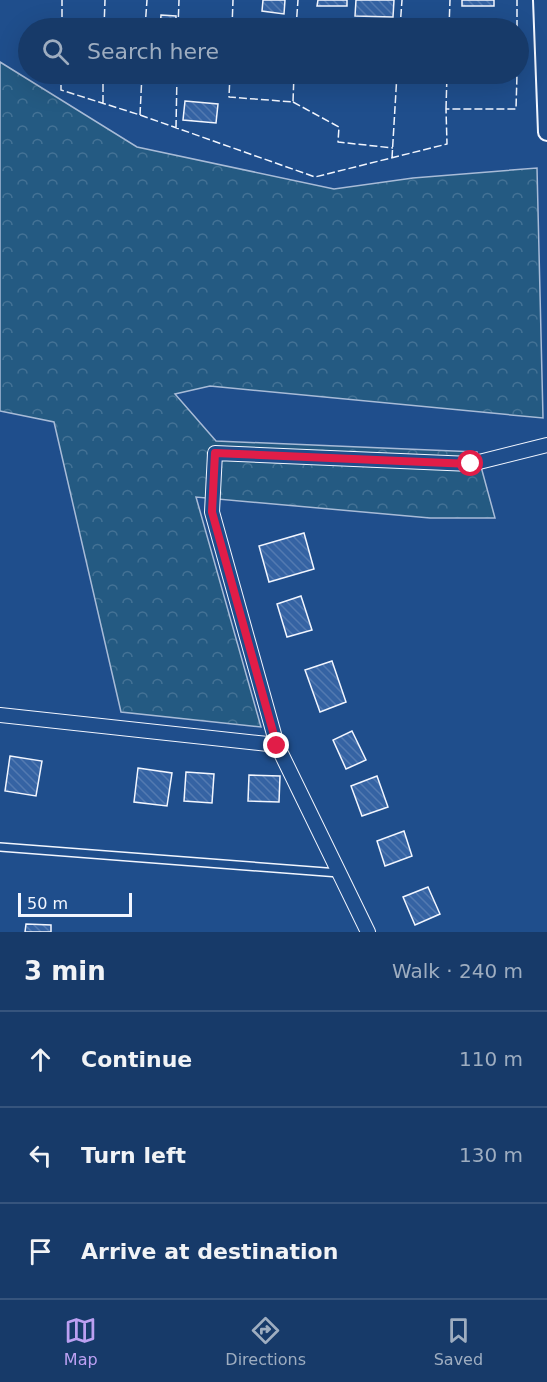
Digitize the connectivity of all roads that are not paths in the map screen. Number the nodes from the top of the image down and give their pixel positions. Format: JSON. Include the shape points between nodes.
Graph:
{"nodes":[{"id":1,"x":542,"y":0,"type":"edge"},
{"id":2,"x":547,"y":132,"type":"edge"},
{"id":3,"x":547,"y":445,"type":"edge"},
{"id":4,"x":0,"y":715,"type":"edge"},
{"id":5,"x":277,"y":746,"type":"junction"},
{"id":6,"x":0,"y":847,"type":"edge"},
{"id":7,"x":339,"y":873,"type":"junction"},
{"id":8,"x":368,"y":932,"type":"edge"}],
"edges":[{"from":1,"to":2,"type":"street"},
{"from":3,"to":5,"type":"street","via":[[471,464],[215,453],[212,512]]},
{"from":4,"to":5,"type":"street"},
{"from":5,"to":7,"type":"street"},
{"from":6,"to":7,"type":"lane"},
{"from":7,"to":8,"type":"street"}]}
